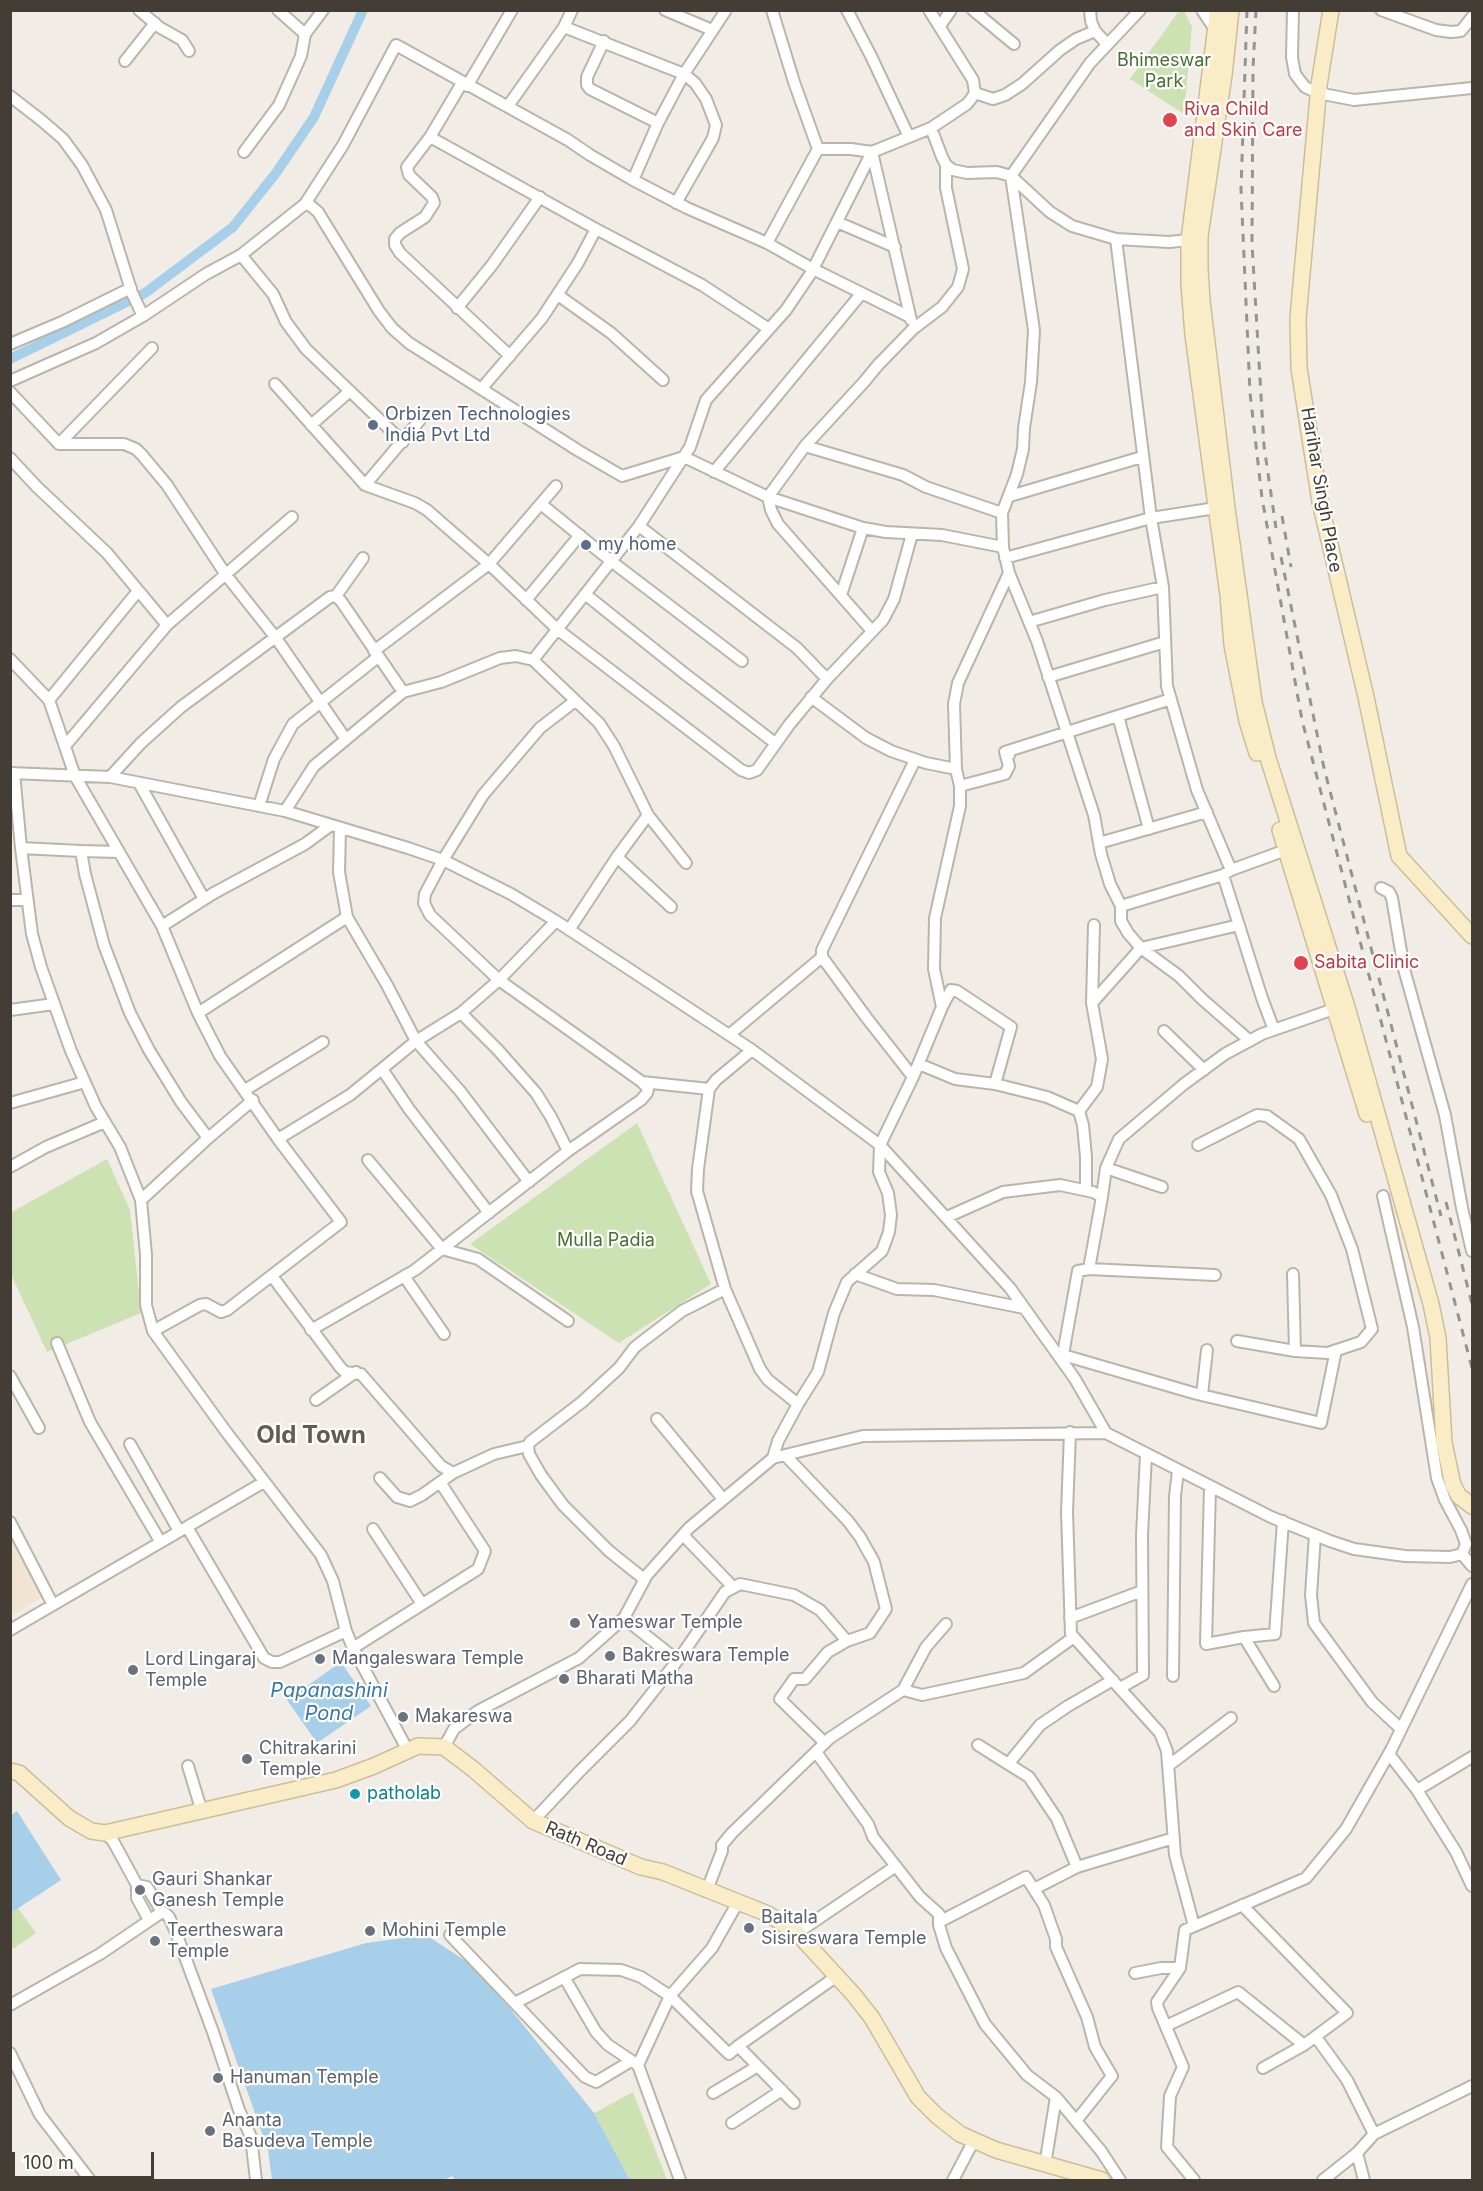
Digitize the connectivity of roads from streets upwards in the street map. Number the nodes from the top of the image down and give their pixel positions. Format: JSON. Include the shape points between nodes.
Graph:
{"nodes":[{"id":1,"x":139,"y":10,"type":"edge"},
{"id":2,"x":278,"y":10,"type":"edge"},
{"id":3,"x":323,"y":10,"type":"edge"},
{"id":4,"x":512,"y":10,"type":"edge"},
{"id":5,"x":572,"y":10,"type":"edge"},
{"id":6,"x":665,"y":10,"type":"edge"},
{"id":7,"x":726,"y":10,"type":"edge"},
{"id":8,"x":772,"y":10,"type":"edge"},
{"id":9,"x":847,"y":10,"type":"edge"},
{"id":10,"x":929,"y":10,"type":"edge"},
{"id":11,"x":951,"y":10,"type":"edge"},
{"id":12,"x":973,"y":10,"type":"edge"},
{"id":13,"x":1090,"y":10,"type":"edge"},
{"id":14,"x":1140,"y":10,"type":"edge"},
{"id":15,"x":1202,"y":10,"type":"edge"},
{"id":16,"x":1218,"y":10,"type":"edge"},
{"id":17,"x":1231,"y":10,"type":"edge"},
{"id":18,"x":1293,"y":10,"type":"edge"},
{"id":19,"x":1331,"y":10,"type":"edge"},
{"id":20,"x":1381,"y":10,"type":"edge"},
{"id":21,"x":1473,"y":17,"type":"edge"},
{"id":22,"x":156,"y":23,"type":"junction"},
{"id":23,"x":940,"y":26,"type":"junction"},
{"id":24,"x":564,"y":27,"type":"junction"},
{"id":25,"x":712,"y":30,"type":"junction"},
{"id":26,"x":1095,"y":31,"type":"junction"},
{"id":27,"x":305,"y":34,"type":"junction"},
{"id":28,"x":1222,"y":37,"type":"junction"},
{"id":29,"x":604,"y":42,"type":"junction"},
{"id":30,"x":1014,"y":44,"type":"dead end"},
{"id":31,"x":1107,"y":44,"type":"junction"},
{"id":32,"x":189,"y":51,"type":"dead end"},
{"id":33,"x":125,"y":61,"type":"dead end"},
{"id":34,"x":684,"y":74,"type":"junction"},
{"id":35,"x":464,"y":84,"type":"junction"},
{"id":36,"x":1473,"y":87,"type":"edge"},
{"id":37,"x":975,"y":93,"type":"junction"},
{"id":38,"x":1318,"y":93,"type":"junction"},
{"id":39,"x":10,"y":96,"type":"edge"},
{"id":40,"x":508,"y":106,"type":"junction"},
{"id":41,"x":658,"y":123,"type":"junction"},
{"id":42,"x":931,"y":128,"type":"junction"},
{"id":43,"x":430,"y":137,"type":"junction"},
{"id":44,"x":909,"y":137,"type":"junction"},
{"id":45,"x":818,"y":149,"type":"junction"},
{"id":46,"x":244,"y":152,"type":"dead end"},
{"id":47,"x":872,"y":152,"type":"junction"},
{"id":48,"x":946,"y":165,"type":"junction"},
{"id":49,"x":1011,"y":176,"type":"junction"},
{"id":50,"x":633,"y":180,"type":"junction"},
{"id":51,"x":540,"y":197,"type":"junction"},
{"id":52,"x":676,"y":203,"type":"junction"},
{"id":53,"x":305,"y":204,"type":"junction"},
{"id":54,"x":837,"y":222,"type":"junction"},
{"id":55,"x":596,"y":229,"type":"junction"},
{"id":56,"x":1116,"y":239,"type":"junction"},
{"id":57,"x":1189,"y":240,"type":"junction"},
{"id":58,"x":767,"y":243,"type":"junction"},
{"id":59,"x":895,"y":247,"type":"junction"},
{"id":60,"x":241,"y":255,"type":"junction"},
{"id":61,"x":813,"y":269,"type":"junction"},
{"id":62,"x":131,"y":291,"type":"junction"},
{"id":63,"x":861,"y":294,"type":"junction"},
{"id":64,"x":558,"y":296,"type":"junction"},
{"id":65,"x":457,"y":308,"type":"junction"},
{"id":66,"x":141,"y":314,"type":"junction"},
{"id":67,"x":910,"y":317,"type":"junction"},
{"id":68,"x":768,"y":329,"type":"junction"},
{"id":69,"x":913,"y":329,"type":"junction"},
{"id":70,"x":10,"y":344,"type":"edge"},
{"id":71,"x":152,"y":348,"type":"dead end"},
{"id":72,"x":510,"y":356,"type":"junction"},
{"id":73,"x":663,"y":380,"type":"dead end"},
{"id":74,"x":10,"y":381,"type":"edge"},
{"id":75,"x":275,"y":384,"type":"dead end"},
{"id":76,"x":482,"y":388,"type":"junction"},
{"id":77,"x":350,"y":391,"type":"junction"},
{"id":78,"x":13,"y":399,"type":"edge"},
{"id":79,"x":420,"y":420,"type":"dead end"},
{"id":80,"x":311,"y":425,"type":"junction"},
{"id":81,"x":403,"y":442,"type":"junction"},
{"id":82,"x":59,"y":444,"type":"junction"},
{"id":83,"x":805,"y":446,"type":"junction"},
{"id":84,"x":684,"y":457,"type":"junction"},
{"id":85,"x":1142,"y":457,"type":"junction"},
{"id":86,"x":11,"y":460,"type":"edge"},
{"id":87,"x":714,"y":472,"type":"junction"},
{"id":88,"x":365,"y":485,"type":"junction"},
{"id":89,"x":556,"y":486,"type":"dead end"},
{"id":90,"x":1010,"y":496,"type":"junction"},
{"id":91,"x":768,"y":497,"type":"junction"},
{"id":92,"x":541,"y":504,"type":"junction"},
{"id":93,"x":1216,"y":508,"type":"junction"},
{"id":94,"x":1002,"y":513,"type":"junction"},
{"id":95,"x":292,"y":517,"type":"dead end"},
{"id":96,"x":1151,"y":518,"type":"junction"},
{"id":97,"x":639,"y":526,"type":"junction"},
{"id":98,"x":863,"y":528,"type":"junction"},
{"id":99,"x":912,"y":534,"type":"junction"},
{"id":100,"x":580,"y":535,"type":"junction"},
{"id":101,"x":1004,"y":552,"type":"junction"},
{"id":102,"x":363,"y":558,"type":"dead end"},
{"id":103,"x":611,"y":561,"type":"junction"},
{"id":104,"x":489,"y":564,"type":"junction"},
{"id":105,"x":1009,"y":573,"type":"junction"},
{"id":106,"x":226,"y":575,"type":"junction"},
{"id":107,"x":1163,"y":587,"type":"junction"},
{"id":108,"x":138,"y":591,"type":"junction"},
{"id":109,"x":585,"y":594,"type":"junction"},
{"id":110,"x":841,"y":595,"type":"junction"},
{"id":111,"x":336,"y":596,"type":"junction"},
{"id":112,"x":526,"y":600,"type":"junction"},
{"id":113,"x":1029,"y":622,"type":"junction"},
{"id":114,"x":167,"y":625,"type":"junction"},
{"id":115,"x":557,"y":629,"type":"junction"},
{"id":116,"x":872,"y":631,"type":"junction"},
{"id":117,"x":276,"y":638,"type":"junction"},
{"id":118,"x":1165,"y":642,"type":"junction"},
{"id":119,"x":376,"y":654,"type":"junction"},
{"id":120,"x":10,"y":658,"type":"edge"},
{"id":121,"x":533,"y":660,"type":"junction"},
{"id":122,"x":742,"y":660,"type":"dead end"},
{"id":123,"x":1048,"y":677,"type":"junction"},
{"id":124,"x":827,"y":679,"type":"junction"},
{"id":125,"x":403,"y":692,"type":"junction"},
{"id":126,"x":811,"y":697,"type":"junction"},
{"id":127,"x":1171,"y":699,"type":"junction"},
{"id":128,"x":49,"y":700,"type":"junction"},
{"id":129,"x":321,"y":701,"type":"junction"},
{"id":130,"x":575,"y":701,"type":"junction"},
{"id":131,"x":1118,"y":716,"type":"junction"},
{"id":132,"x":1066,"y":733,"type":"junction"},
{"id":133,"x":345,"y":738,"type":"junction"},
{"id":134,"x":775,"y":743,"type":"junction"},
{"id":135,"x":65,"y":746,"type":"junction"},
{"id":136,"x":915,"y":760,"type":"junction"},
{"id":137,"x":956,"y":769,"type":"junction"},
{"id":138,"x":12,"y":773,"type":"edge"},
{"id":139,"x":75,"y":776,"type":"junction"},
{"id":140,"x":110,"y":777,"type":"junction"},
{"id":141,"x":139,"y":783,"type":"junction"},
{"id":142,"x":960,"y":786,"type":"junction"},
{"id":143,"x":259,"y":806,"type":"junction"},
{"id":144,"x":285,"y":811,"type":"junction"},
{"id":145,"x":1207,"y":812,"type":"junction"},
{"id":146,"x":648,"y":815,"type":"junction"},
{"id":147,"x":335,"y":826,"type":"junction"},
{"id":148,"x":1149,"y":829,"type":"junction"},
{"id":149,"x":1099,"y":843,"type":"junction"},
{"id":150,"x":21,"y":848,"type":"junction"},
{"id":151,"x":1286,"y":850,"type":"junction"},
{"id":152,"x":81,"y":851,"type":"junction"},
{"id":153,"x":119,"y":852,"type":"junction"},
{"id":154,"x":617,"y":857,"type":"junction"},
{"id":155,"x":443,"y":860,"type":"junction"},
{"id":156,"x":686,"y":862,"type":"dead end"},
{"id":157,"x":1227,"y":873,"type":"junction"},
{"id":158,"x":1381,"y":888,"type":"dead end"},
{"id":159,"x":204,"y":899,"type":"junction"},
{"id":160,"x":10,"y":900,"type":"edge"},
{"id":161,"x":27,"y":900,"type":"junction"},
{"id":162,"x":1121,"y":906,"type":"junction"},
{"id":163,"x":671,"y":907,"type":"dead end"},
{"id":164,"x":346,"y":917,"type":"junction"},
{"id":165,"x":556,"y":921,"type":"junction"},
{"id":166,"x":1094,"y":925,"type":"dead end"},
{"id":167,"x":1239,"y":925,"type":"junction"},
{"id":168,"x":162,"y":926,"type":"junction"},
{"id":169,"x":569,"y":930,"type":"junction"},
{"id":170,"x":1473,"y":936,"type":"edge"},
{"id":171,"x":1141,"y":948,"type":"junction"},
{"id":172,"x":822,"y":957,"type":"junction"},
{"id":173,"x":499,"y":980,"type":"junction"},
{"id":174,"x":1092,"y":1003,"type":"junction"},
{"id":175,"x":54,"y":1004,"type":"junction"},
{"id":176,"x":942,"y":1007,"type":"junction"},
{"id":177,"x":10,"y":1010,"type":"edge"},
{"id":178,"x":1334,"y":1010,"type":"junction"},
{"id":179,"x":198,"y":1013,"type":"junction"},
{"id":180,"x":460,"y":1013,"type":"junction"},
{"id":181,"x":1274,"y":1030,"type":"junction"},
{"id":182,"x":1164,"y":1031,"type":"dead end"},
{"id":183,"x":729,"y":1035,"type":"junction"},
{"id":184,"x":416,"y":1041,"type":"junction"},
{"id":185,"x":1250,"y":1041,"type":"junction"},
{"id":186,"x":323,"y":1042,"type":"dead end"},
{"id":187,"x":752,"y":1050,"type":"junction"},
{"id":188,"x":919,"y":1064,"type":"junction"},
{"id":189,"x":382,"y":1069,"type":"junction"},
{"id":190,"x":1204,"y":1070,"type":"junction"},
{"id":191,"x":913,"y":1077,"type":"junction"},
{"id":192,"x":85,"y":1082,"type":"junction"},
{"id":193,"x":642,"y":1082,"type":"junction"},
{"id":194,"x":995,"y":1084,"type":"junction"},
{"id":195,"x":245,"y":1089,"type":"junction"},
{"id":196,"x":709,"y":1089,"type":"junction"},
{"id":197,"x":253,"y":1100,"type":"junction"},
{"id":198,"x":10,"y":1102,"type":"edge"},
{"id":199,"x":1079,"y":1111,"type":"junction"},
{"id":200,"x":105,"y":1122,"type":"junction"},
{"id":201,"x":208,"y":1138,"type":"junction"},
{"id":202,"x":278,"y":1139,"type":"junction"},
{"id":203,"x":880,"y":1144,"type":"junction"},
{"id":204,"x":1198,"y":1145,"type":"dead end"},
{"id":205,"x":568,"y":1151,"type":"junction"},
{"id":206,"x":368,"y":1160,"type":"dead end"},
{"id":207,"x":10,"y":1167,"type":"edge"},
{"id":208,"x":1106,"y":1168,"type":"junction"},
{"id":209,"x":529,"y":1182,"type":"junction"},
{"id":210,"x":1162,"y":1186,"type":"dead end"},
{"id":211,"x":1086,"y":1190,"type":"junction"},
{"id":212,"x":1383,"y":1196,"type":"dead end"},
{"id":213,"x":1102,"y":1197,"type":"junction"},
{"id":214,"x":141,"y":1200,"type":"junction"},
{"id":215,"x":489,"y":1212,"type":"junction"},
{"id":216,"x":947,"y":1216,"type":"junction"},
{"id":217,"x":442,"y":1249,"type":"junction"},
{"id":218,"x":1473,"y":1251,"type":"edge"},
{"id":219,"x":1089,"y":1269,"type":"junction"},
{"id":220,"x":855,"y":1274,"type":"junction"},
{"id":221,"x":1293,"y":1274,"type":"dead end"},
{"id":222,"x":1215,"y":1275,"type":"dead end"},
{"id":223,"x":272,"y":1276,"type":"junction"},
{"id":224,"x":404,"y":1276,"type":"junction"},
{"id":225,"x":725,"y":1289,"type":"junction"},
{"id":226,"x":1431,"y":1304,"type":"junction"},
{"id":227,"x":1024,"y":1308,"type":"junction"},
{"id":228,"x":568,"y":1321,"type":"dead end"},
{"id":229,"x":311,"y":1330,"type":"junction"},
{"id":230,"x":153,"y":1331,"type":"junction"},
{"id":231,"x":444,"y":1334,"type":"dead end"},
{"id":232,"x":1237,"y":1341,"type":"dead end"},
{"id":233,"x":57,"y":1343,"type":"dead end"},
{"id":234,"x":1208,"y":1350,"type":"dead end"},
{"id":235,"x":1336,"y":1350,"type":"junction"},
{"id":236,"x":1295,"y":1351,"type":"junction"},
{"id":237,"x":1063,"y":1358,"type":"junction"},
{"id":238,"x":356,"y":1372,"type":"junction"},
{"id":239,"x":10,"y":1376,"type":"edge"},
{"id":240,"x":13,"y":1389,"type":"edge"},
{"id":241,"x":1202,"y":1395,"type":"junction"},
{"id":242,"x":316,"y":1400,"type":"dead end"},
{"id":243,"x":798,"y":1404,"type":"junction"},
{"id":244,"x":657,"y":1419,"type":"dead end"},
{"id":245,"x":39,"y":1428,"type":"dead end"},
{"id":246,"x":1070,"y":1432,"type":"junction"},
{"id":247,"x":1106,"y":1433,"type":"junction"},
{"id":248,"x":130,"y":1444,"type":"dead end"},
{"id":249,"x":528,"y":1446,"type":"junction"},
{"id":250,"x":784,"y":1455,"type":"junction"},
{"id":251,"x":1146,"y":1455,"type":"junction"},
{"id":252,"x":773,"y":1458,"type":"junction"},
{"id":253,"x":1178,"y":1471,"type":"junction"},
{"id":254,"x":453,"y":1473,"type":"junction"},
{"id":255,"x":380,"y":1478,"type":"dead end"},
{"id":256,"x":264,"y":1482,"type":"junction"},
{"id":257,"x":440,"y":1482,"type":"junction"},
{"id":258,"x":1210,"y":1487,"type":"junction"},
{"id":259,"x":723,"y":1499,"type":"junction"},
{"id":260,"x":1473,"y":1506,"type":"edge"},
{"id":261,"x":1283,"y":1521,"type":"junction"},
{"id":262,"x":10,"y":1522,"type":"edge"},
{"id":263,"x":183,"y":1529,"type":"junction"},
{"id":264,"x":373,"y":1530,"type":"dead end"},
{"id":265,"x":683,"y":1535,"type":"junction"},
{"id":266,"x":1315,"y":1535,"type":"junction"},
{"id":267,"x":160,"y":1541,"type":"junction"},
{"id":268,"x":1462,"y":1554,"type":"junction"},
{"id":269,"x":1473,"y":1566,"type":"edge"},
{"id":270,"x":644,"y":1579,"type":"junction"},
{"id":271,"x":1473,"y":1584,"type":"edge"},
{"id":272,"x":733,"y":1587,"type":"junction"},
{"id":273,"x":1142,"y":1591,"type":"junction"},
{"id":274,"x":422,"y":1604,"type":"junction"},
{"id":275,"x":53,"y":1605,"type":"junction"},
{"id":276,"x":624,"y":1618,"type":"junction"},
{"id":277,"x":1070,"y":1618,"type":"junction"},
{"id":278,"x":946,"y":1624,"type":"dead end"},
{"id":279,"x":10,"y":1630,"type":"edge"},
{"id":280,"x":346,"y":1631,"type":"junction"},
{"id":281,"x":1074,"y":1637,"type":"junction"},
{"id":282,"x":1244,"y":1637,"type":"junction"},
{"id":283,"x":847,"y":1641,"type":"junction"},
{"id":284,"x":353,"y":1648,"type":"junction"},
{"id":285,"x":677,"y":1660,"type":"junction"},
{"id":286,"x":1173,"y":1677,"type":"dead end"},
{"id":287,"x":1117,"y":1684,"type":"junction"},
{"id":288,"x":1274,"y":1686,"type":"dead end"},
{"id":289,"x":903,"y":1690,"type":"junction"},
{"id":290,"x":1231,"y":1719,"type":"dead end"},
{"id":291,"x":1401,"y":1729,"type":"junction"},
{"id":292,"x":825,"y":1743,"type":"junction"},
{"id":293,"x":978,"y":1745,"type":"dead end"},
{"id":294,"x":444,"y":1747,"type":"junction"},
{"id":295,"x":407,"y":1749,"type":"junction"},
{"id":296,"x":816,"y":1752,"type":"junction"},
{"id":297,"x":1389,"y":1754,"type":"junction"},
{"id":298,"x":1473,"y":1757,"type":"edge"},
{"id":299,"x":1009,"y":1763,"type":"junction"},
{"id":300,"x":188,"y":1766,"type":"dead end"},
{"id":301,"x":1168,"y":1766,"type":"junction"},
{"id":302,"x":10,"y":1771,"type":"edge"},
{"id":303,"x":1417,"y":1790,"type":"junction"},
{"id":304,"x":202,"y":1812,"type":"junction"},
{"id":305,"x":533,"y":1821,"type":"junction"},
{"id":306,"x":105,"y":1833,"type":"junction"},
{"id":307,"x":1174,"y":1838,"type":"junction"},
{"id":308,"x":896,"y":1866,"type":"junction"},
{"id":309,"x":1077,"y":1868,"type":"junction"},
{"id":310,"x":137,"y":1885,"type":"junction"},
{"id":311,"x":1473,"y":1886,"type":"edge"},
{"id":312,"x":1034,"y":1889,"type":"junction"},
{"id":313,"x":707,"y":1890,"type":"junction"},
{"id":314,"x":738,"y":1902,"type":"junction"},
{"id":315,"x":1242,"y":1905,"type":"junction"},
{"id":316,"x":162,"y":1912,"type":"junction"},
{"id":317,"x":149,"y":1920,"type":"junction"},
{"id":318,"x":939,"y":1922,"type":"junction"},
{"id":319,"x":1194,"y":1926,"type":"junction"},
{"id":320,"x":797,"y":1933,"type":"junction"},
{"id":321,"x":450,"y":1935,"type":"dead end"},
{"id":322,"x":1180,"y":1968,"type":"junction"},
{"id":323,"x":1135,"y":1973,"type":"dead end"},
{"id":324,"x":837,"y":1976,"type":"junction"},
{"id":325,"x":564,"y":1977,"type":"junction"},
{"id":326,"x":670,"y":1996,"type":"junction"},
{"id":327,"x":515,"y":2003,"type":"junction"},
{"id":328,"x":10,"y":2005,"type":"edge"},
{"id":329,"x":1166,"y":2026,"type":"junction"},
{"id":330,"x":1316,"y":2037,"type":"junction"},
{"id":331,"x":1304,"y":2045,"type":"junction"},
{"id":332,"x":738,"y":2046,"type":"junction"},
{"id":333,"x":10,"y":2053,"type":"edge"},
{"id":334,"x":634,"y":2063,"type":"junction"},
{"id":335,"x":758,"y":2066,"type":"junction"},
{"id":336,"x":1263,"y":2068,"type":"dead end"},
{"id":337,"x":1472,"y":2089,"type":"edge"},
{"id":338,"x":782,"y":2090,"type":"junction"},
{"id":339,"x":713,"y":2093,"type":"dead end"},
{"id":340,"x":1056,"y":2097,"type":"junction"},
{"id":341,"x":794,"y":2103,"type":"dead end"},
{"id":342,"x":1076,"y":2121,"type":"junction"},
{"id":343,"x":732,"y":2123,"type":"dead end"},
{"id":344,"x":1374,"y":2134,"type":"junction"},
{"id":345,"x":976,"y":2142,"type":"junction"},
{"id":346,"x":1357,"y":2153,"type":"junction"},
{"id":347,"x":1045,"y":2165,"type":"junction"},
{"id":348,"x":1191,"y":2179,"type":"edge"},
{"id":349,"x":90,"y":2181,"type":"edge"},
{"id":350,"x":256,"y":2181,"type":"edge"},
{"id":351,"x":680,"y":2181,"type":"edge"},
{"id":352,"x":954,"y":2181,"type":"edge"},
{"id":353,"x":1102,"y":2181,"type":"edge"},
{"id":354,"x":1120,"y":2181,"type":"edge"},
{"id":355,"x":1323,"y":2181,"type":"edge"},
{"id":356,"x":1364,"y":2181,"type":"edge"}],
"edges":[{"from":1,"to":22,"type":"street"},
{"from":2,"to":27,"type":"street"},
{"from":3,"to":27,"type":"street"},
{"from":4,"to":35,"type":"street"},
{"from":5,"to":24,"type":"street"},
{"from":6,"to":25,"type":"street"},
{"from":7,"to":25,"type":"street"},
{"from":8,"to":45,"type":"street"},
{"from":9,"to":44,"type":"street"},
{"from":10,"to":23,"type":"street"},
{"from":11,"to":23,"type":"street"},
{"from":12,"to":30,"type":"street"},
{"from":13,"to":26,"type":"street"},
{"from":14,"to":31,"type":"street"},
{"from":15,"to":28,"type":"street"},
{"from":16,"to":28,"type":"street"},
{"from":17,"to":28,"type":"street"},
{"from":18,"to":38,"type":"street","via":[[1295,74],[1305,87]]},
{"from":19,"to":38,"type":"street","name":"Harihar Singh Place"},
{"from":20,"to":21,"type":"street","via":[[1451,32],[1461,31]]},
{"from":22,"to":32,"type":"street","via":[[182,40]]},
{"from":22,"to":33,"type":"street"},
{"from":23,"to":37,"type":"street","via":[[973,80]]},
{"from":24,"to":29,"type":"street"},
{"from":24,"to":40,"type":"street"},
{"from":25,"to":34,"type":"street"},
{"from":26,"to":31,"type":"street"},
{"from":26,"to":37,"type":"street","via":[[1060,50],[1005,95],[993,99]]},
{"from":27,"to":46,"type":"street","via":[[301,56],[279,105]]},
{"from":28,"to":57,"type":"street"},
{"from":28,"to":226,"type":"street","via":[[1200,236],[1200,270],[1254,702],[1347,1007]]},
{"from":29,"to":34,"type":"street"},
{"from":29,"to":41,"type":"street","via":[[587,85]]},
{"from":31,"to":49,"type":"street","via":[[1064,98]]},
{"from":34,"to":41,"type":"street"},
{"from":34,"to":52,"type":"street","via":[[706,99],[716,125],[713,138]]},
{"from":35,"to":40,"type":"street"},
{"from":35,"to":43,"type":"street"},
{"from":35,"to":53,"type":"street","via":[[396,45],[343,145]]},
{"from":36,"to":38,"type":"street","via":[[1354,100]]},
{"from":37,"to":42,"type":"street","via":[[967,104]]},
{"from":38,"to":170,"type":"street","name":"Harihar Singh Place","via":[[1298,318],[1299,368],[1320,502],[1399,856]]},
{"from":39,"to":62,"type":"street","via":[[63,139],[82,165],[106,210]]},
{"from":40,"to":50,"type":"street"},
{"from":41,"to":50,"type":"street"},
{"from":42,"to":44,"type":"street"},
{"from":42,"to":48,"type":"street"},
{"from":43,"to":51,"type":"street"},
{"from":43,"to":65,"type":"street","via":[[406,171],[434,203],[425,216],[400,233],[395,245]]},
{"from":44,"to":47,"type":"street"},
{"from":45,"to":47,"type":"street"},
{"from":45,"to":58,"type":"street"},
{"from":47,"to":54,"type":"street"},
{"from":47,"to":59,"type":"street"},
{"from":48,"to":49,"type":"street","via":[[967,173],[997,172]]},
{"from":48,"to":69,"type":"street","via":[[946,188],[962,278],[942,307]]},
{"from":49,"to":56,"type":"street","via":[[1050,212],[1072,226]]},
{"from":49,"to":90,"type":"street","via":[[1034,330],[1023,449]]},
{"from":50,"to":52,"type":"street"},
{"from":51,"to":55,"type":"street"},
{"from":51,"to":65,"type":"street"},
{"from":52,"to":58,"type":"street"},
{"from":53,"to":60,"type":"street"},
{"from":53,"to":76,"type":"street","via":[[325,221],[392,328]]},
{"from":54,"to":59,"type":"street"},
{"from":54,"to":61,"type":"street"},
{"from":55,"to":64,"type":"street"},
{"from":55,"to":68,"type":"street","via":[[702,285]]},
{"from":56,"to":57,"type":"street"},
{"from":56,"to":85,"type":"street"},
{"from":57,"to":93,"type":"street","via":[[1193,335]]},
{"from":58,"to":61,"type":"street"},
{"from":59,"to":67,"type":"street"},
{"from":60,"to":66,"type":"street"},
{"from":60,"to":77,"type":"street","via":[[267,286],[306,350]]},
{"from":61,"to":63,"type":"street"},
{"from":61,"to":68,"type":"street"},
{"from":62,"to":66,"type":"street"},
{"from":62,"to":70,"type":"street"},
{"from":63,"to":67,"type":"street"},
{"from":63,"to":87,"type":"street"},
{"from":64,"to":72,"type":"street"},
{"from":64,"to":73,"type":"street","via":[[611,333]]},
{"from":65,"to":72,"type":"street"},
{"from":66,"to":74,"type":"street","via":[[96,343]]},
{"from":67,"to":69,"type":"street"},
{"from":68,"to":84,"type":"street","via":[[706,400]]},
{"from":69,"to":83,"type":"street"},
{"from":71,"to":82,"type":"street"},
{"from":72,"to":76,"type":"street"},
{"from":75,"to":80,"type":"street"},
{"from":76,"to":84,"type":"street","via":[[622,476]]},
{"from":77,"to":80,"type":"street"},
{"from":77,"to":81,"type":"street"},
{"from":78,"to":82,"type":"street"},
{"from":79,"to":81,"type":"street"},
{"from":80,"to":88,"type":"street"},
{"from":81,"to":88,"type":"street"},
{"from":82,"to":106,"type":"street","via":[[111,442],[136,449],[167,485]]},
{"from":83,"to":91,"type":"street"},
{"from":83,"to":94,"type":"street","via":[[903,475]]},
{"from":84,"to":87,"type":"street"},
{"from":84,"to":97,"type":"street"},
{"from":85,"to":90,"type":"street"},
{"from":85,"to":96,"type":"street"},
{"from":86,"to":108,"type":"street","via":[[107,553]]},
{"from":87,"to":91,"type":"street"},
{"from":88,"to":104,"type":"street","via":[[427,510]]},
{"from":89,"to":92,"type":"street"},
{"from":90,"to":94,"type":"street"},
{"from":91,"to":98,"type":"street"},
{"from":91,"to":110,"type":"street","via":[[778,524]]},
{"from":92,"to":100,"type":"street"},
{"from":92,"to":104,"type":"street"},
{"from":93,"to":96,"type":"street"},
{"from":93,"to":151,"type":"street","via":[[1232,645],[1245,710]]},
{"from":94,"to":101,"type":"street"},
{"from":95,"to":106,"type":"street"},
{"from":96,"to":101,"type":"street"},
{"from":96,"to":107,"type":"street"},
{"from":97,"to":103,"type":"street"},
{"from":97,"to":124,"type":"street","via":[[796,648]]},
{"from":98,"to":99,"type":"street"},
{"from":98,"to":110,"type":"street"},
{"from":99,"to":101,"type":"street","via":[[942,535]]},
{"from":99,"to":116,"type":"street","via":[[890,610]]},
{"from":100,"to":103,"type":"street"},
{"from":100,"to":112,"type":"street"},
{"from":101,"to":105,"type":"street"},
{"from":102,"to":111,"type":"street"},
{"from":103,"to":109,"type":"street"},
{"from":103,"to":122,"type":"street"},
{"from":104,"to":112,"type":"street"},
{"from":104,"to":119,"type":"street"},
{"from":105,"to":113,"type":"street"},
{"from":105,"to":137,"type":"street","via":[[958,683],[954,704]]},
{"from":106,"to":114,"type":"street"},
{"from":106,"to":117,"type":"street"},
{"from":107,"to":113,"type":"street"},
{"from":107,"to":118,"type":"street"},
{"from":108,"to":114,"type":"street"},
{"from":108,"to":128,"type":"street"},
{"from":109,"to":115,"type":"street"},
{"from":109,"to":134,"type":"street"},
{"from":110,"to":116,"type":"street"},
{"from":111,"to":117,"type":"street"},
{"from":111,"to":119,"type":"street"},
{"from":112,"to":115,"type":"street"},
{"from":113,"to":123,"type":"street"},
{"from":114,"to":135,"type":"street"},
{"from":115,"to":121,"type":"street"},
{"from":115,"to":134,"type":"street","via":[[741,771],[757,770]]},
{"from":116,"to":124,"type":"street"},
{"from":117,"to":129,"type":"street"},
{"from":117,"to":140,"type":"street","via":[[181,706]]},
{"from":118,"to":123,"type":"street"},
{"from":118,"to":127,"type":"street"},
{"from":119,"to":125,"type":"street"},
{"from":119,"to":129,"type":"street"},
{"from":120,"to":128,"type":"street"},
{"from":121,"to":125,"type":"street","via":[[500,658],[441,682]]},
{"from":121,"to":130,"type":"street"},
{"from":123,"to":132,"type":"street"},
{"from":124,"to":126,"type":"street"},
{"from":125,"to":133,"type":"street"},
{"from":126,"to":134,"type":"street"},
{"from":126,"to":136,"type":"street","via":[[866,738]]},
{"from":127,"to":131,"type":"street"},
{"from":127,"to":145,"type":"street"},
{"from":128,"to":135,"type":"street"},
{"from":129,"to":133,"type":"street"},
{"from":129,"to":143,"type":"street","via":[[293,724],[285,737]]},
{"from":130,"to":146,"type":"street","via":[[607,733]]},
{"from":130,"to":155,"type":"street","via":[[540,728],[513,757],[483,795]]},
{"from":131,"to":132,"type":"street"},
{"from":131,"to":148,"type":"street"},
{"from":132,"to":142,"type":"street","via":[[1007,754],[1009,766],[1005,774]]},
{"from":132,"to":149,"type":"street","via":[[1094,815]]},
{"from":133,"to":144,"type":"street","via":[[315,766]]},
{"from":135,"to":139,"type":"street"},
{"from":136,"to":137,"type":"street"},
{"from":136,"to":172,"type":"street"},
{"from":137,"to":142,"type":"street"},
{"from":138,"to":139,"type":"street"},
{"from":138,"to":150,"type":"street"},
{"from":139,"to":140,"type":"street"},
{"from":139,"to":153,"type":"street"},
{"from":140,"to":141,"type":"street"},
{"from":141,"to":143,"type":"street"},
{"from":141,"to":159,"type":"street"},
{"from":142,"to":176,"type":"street","via":[[960,806],[935,918],[934,969]]},
{"from":143,"to":144,"type":"street"},
{"from":144,"to":147,"type":"street"},
{"from":145,"to":148,"type":"street"},
{"from":145,"to":157,"type":"street"},
{"from":146,"to":154,"type":"street"},
{"from":146,"to":156,"type":"street"},
{"from":147,"to":155,"type":"street"},
{"from":147,"to":159,"type":"street"},
{"from":147,"to":164,"type":"street"},
{"from":148,"to":149,"type":"street"},
{"from":149,"to":162,"type":"street","via":[[1110,884]]},
{"from":150,"to":152,"type":"street"},
{"from":150,"to":161,"type":"street"},
{"from":151,"to":157,"type":"street"},
{"from":151,"to":178,"type":"street"},
{"from":152,"to":153,"type":"street"},
{"from":152,"to":201,"type":"street","via":[[104,945],[130,1013],[163,1074]]},
{"from":153,"to":168,"type":"street"},
{"from":154,"to":163,"type":"street"},
{"from":154,"to":169,"type":"street"},
{"from":155,"to":165,"type":"street"},
{"from":155,"to":173,"type":"street","via":[[425,894],[425,909]]},
{"from":157,"to":162,"type":"street"},
{"from":157,"to":167,"type":"street"},
{"from":158,"to":218,"type":"street","via":[[1392,898],[1404,969],[1445,1114]]},
{"from":159,"to":168,"type":"street"},
{"from":160,"to":161,"type":"street"},
{"from":161,"to":175,"type":"street","via":[[38,956]]},
{"from":162,"to":171,"type":"street","via":[[1121,921]]},
{"from":164,"to":179,"type":"street"},
{"from":164,"to":184,"type":"street"},
{"from":165,"to":169,"type":"street"},
{"from":165,"to":173,"type":"street"},
{"from":166,"to":174,"type":"street"},
{"from":167,"to":171,"type":"street"},
{"from":167,"to":181,"type":"street"},
{"from":168,"to":179,"type":"street"},
{"from":169,"to":183,"type":"street"},
{"from":171,"to":174,"type":"street"},
{"from":171,"to":185,"type":"street","via":[[1179,976]]},
{"from":172,"to":183,"type":"street"},
{"from":172,"to":191,"type":"street"},
{"from":173,"to":180,"type":"street"},
{"from":173,"to":193,"type":"street"},
{"from":174,"to":199,"type":"street","via":[[1102,1059],[1097,1087]]},
{"from":175,"to":177,"type":"street"},
{"from":175,"to":192,"type":"street"},
{"from":176,"to":188,"type":"street"},
{"from":176,"to":194,"type":"street","via":[[951,990],[957,990],[1011,1027]]},
{"from":178,"to":181,"type":"street"},
{"from":178,"to":226,"type":"street"},
{"from":179,"to":195,"type":"street","via":[[220,1056]]},
{"from":180,"to":184,"type":"street"},
{"from":180,"to":205,"type":"street","via":[[536,1093]]},
{"from":181,"to":185,"type":"street"},
{"from":182,"to":190,"type":"street"},
{"from":183,"to":187,"type":"street"},
{"from":184,"to":189,"type":"street"},
{"from":184,"to":209,"type":"street","via":[[460,1091]]},
{"from":185,"to":190,"type":"street"},
{"from":186,"to":195,"type":"street"},
{"from":187,"to":196,"type":"street"},
{"from":187,"to":203,"type":"street"},
{"from":188,"to":191,"type":"street"},
{"from":188,"to":194,"type":"street","via":[[955,1078]]},
{"from":189,"to":202,"type":"street","via":[[350,1095]]},
{"from":189,"to":215,"type":"street"},
{"from":190,"to":208,"type":"street","via":[[1119,1139]]},
{"from":191,"to":203,"type":"street"},
{"from":192,"to":198,"type":"street"},
{"from":192,"to":200,"type":"street"},
{"from":193,"to":196,"type":"street"},
{"from":193,"to":205,"type":"street","via":[[648,1089],[641,1100]]},
{"from":194,"to":199,"type":"street","via":[[1047,1097]]},
{"from":195,"to":197,"type":"street"},
{"from":196,"to":225,"type":"street","via":[[697,1191]]},
{"from":197,"to":201,"type":"street"},
{"from":197,"to":202,"type":"street"},
{"from":199,"to":211,"type":"street"},
{"from":200,"to":207,"type":"street"},
{"from":200,"to":214,"type":"street","via":[[120,1147]]},
{"from":201,"to":214,"type":"street"},
{"from":202,"to":223,"type":"street","via":[[341,1222]]},
{"from":203,"to":216,"type":"street"},
{"from":203,"to":220,"type":"street","via":[[879,1172],[888,1193],[889,1233],[882,1251]]},
{"from":204,"to":235,"type":"street","via":[[1257,1115],[1267,1116],[1299,1138],[1331,1195],[1352,1249],[1372,1329],[1361,1342]]},
{"from":205,"to":209,"type":"street"},
{"from":206,"to":217,"type":"street"},
{"from":208,"to":210,"type":"street"},
{"from":208,"to":213,"type":"street"},
{"from":209,"to":215,"type":"street"},
{"from":211,"to":213,"type":"street"},
{"from":211,"to":216,"type":"street","via":[[1060,1185],[1003,1192]]},
{"from":212,"to":268,"type":"street","via":[[1413,1327],[1437,1478],[1466,1544]]},
{"from":213,"to":219,"type":"street"},
{"from":214,"to":230,"type":"street","via":[[146,1305]]},
{"from":215,"to":217,"type":"street"},
{"from":216,"to":227,"type":"street"},
{"from":217,"to":224,"type":"street"},
{"from":217,"to":228,"type":"street","via":[[478,1259]]},
{"from":219,"to":222,"type":"street"},
{"from":219,"to":237,"type":"street","via":[[1078,1271]]},
{"from":220,"to":227,"type":"street","via":[[897,1290],[934,1290]]},
{"from":220,"to":243,"type":"street","via":[[839,1297],[818,1372]]},
{"from":221,"to":236,"type":"street"},
{"from":223,"to":229,"type":"street"},
{"from":223,"to":230,"type":"street","via":[[227,1310],[221,1312],[200,1305]]},
{"from":224,"to":229,"type":"street"},
{"from":224,"to":231,"type":"street"},
{"from":225,"to":243,"type":"street","via":[[760,1369]]},
{"from":225,"to":249,"type":"street","via":[[682,1311],[635,1347],[619,1368]]},
{"from":226,"to":260,"type":"street","via":[[1438,1338],[1444,1443],[1453,1485],[1459,1496]]},
{"from":227,"to":237,"type":"street"},
{"from":229,"to":238,"type":"street","via":[[345,1372]]},
{"from":230,"to":256,"type":"street"},
{"from":232,"to":236,"type":"street"},
{"from":233,"to":267,"type":"street","via":[[90,1422]]},
{"from":234,"to":241,"type":"street"},
{"from":235,"to":236,"type":"street"},
{"from":235,"to":241,"type":"street","via":[[1321,1422]]},
{"from":237,"to":241,"type":"street"},
{"from":237,"to":247,"type":"street"},
{"from":238,"to":242,"type":"street"},
{"from":238,"to":254,"type":"street","via":[[441,1466]]},
{"from":239,"to":240,"type":"street"},
{"from":240,"to":245,"type":"street"},
{"from":243,"to":252,"type":"street"},
{"from":244,"to":259,"type":"street"},
{"from":246,"to":247,"type":"street"},
{"from":246,"to":250,"type":"street","via":[[863,1436]]},
{"from":246,"to":277,"type":"street"},
{"from":247,"to":251,"type":"street"},
{"from":248,"to":263,"type":"street"},
{"from":249,"to":254,"type":"street","via":[[494,1454]]},
{"from":249,"to":270,"type":"street","via":[[533,1461],[563,1505]]},
{"from":250,"to":252,"type":"street"},
{"from":250,"to":283,"type":"street","via":[[848,1521],[874,1562],[886,1609],[870,1633]]},
{"from":251,"to":253,"type":"street"},
{"from":251,"to":273,"type":"street"},
{"from":252,"to":259,"type":"street"},
{"from":253,"to":258,"type":"street"},
{"from":253,"to":286,"type":"street"},
{"from":254,"to":257,"type":"street"},
{"from":255,"to":257,"type":"street","via":[[397,1497],[410,1501]]},
{"from":256,"to":263,"type":"street"},
{"from":256,"to":280,"type":"street","via":[[321,1555],[336,1589]]},
{"from":257,"to":274,"type":"street","via":[[484,1551],[478,1569]]},
{"from":258,"to":261,"type":"street"},
{"from":258,"to":282,"type":"street","via":[[1206,1644]]},
{"from":259,"to":265,"type":"street"},
{"from":261,"to":266,"type":"street"},
{"from":261,"to":282,"type":"street","via":[[1275,1634]]},
{"from":262,"to":275,"type":"street"},
{"from":263,"to":267,"type":"street"},
{"from":263,"to":280,"type":"street","via":[[264,1658],[280,1662]]},
{"from":264,"to":274,"type":"street"},
{"from":265,"to":270,"type":"street"},
{"from":265,"to":272,"type":"street"},
{"from":266,"to":268,"type":"street","via":[[1354,1549],[1405,1556]]},
{"from":266,"to":291,"type":"street","via":[[1311,1595],[1314,1623],[1372,1702]]},
{"from":267,"to":275,"type":"street"},
{"from":268,"to":269,"type":"street"},
{"from":270,"to":276,"type":"street"},
{"from":271,"to":291,"type":"street"},
{"from":272,"to":283,"type":"street","via":[[740,1584],[794,1594],[819,1610]]},
{"from":272,"to":285,"type":"street","via":[[725,1592]]},
{"from":273,"to":277,"type":"street"},
{"from":273,"to":287,"type":"street","via":[[1143,1674]]},
{"from":274,"to":284,"type":"street"},
{"from":275,"to":279,"type":"street"},
{"from":276,"to":285,"type":"street"},
{"from":276,"to":294,"type":"street","via":[[579,1658],[478,1711],[454,1729]]},
{"from":277,"to":281,"type":"street"},
{"from":278,"to":289,"type":"street","via":[[926,1647]]},
{"from":280,"to":284,"type":"street"},
{"from":281,"to":287,"type":"street"},
{"from":281,"to":289,"type":"street","via":[[1024,1673],[922,1695]]},
{"from":282,"to":288,"type":"street"},
{"from":283,"to":292,"type":"street","via":[[828,1652],[805,1679],[794,1679],[780,1699]]},
{"from":284,"to":295,"type":"street"},
{"from":285,"to":305,"type":"street","via":[[630,1721]]},
{"from":287,"to":299,"type":"street","via":[[1068,1706],[1040,1725]]},
{"from":287,"to":301,"type":"street","via":[[1160,1733]]},
{"from":289,"to":292,"type":"street"},
{"from":290,"to":301,"type":"street"},
{"from":291,"to":297,"type":"street"},
{"from":292,"to":296,"type":"street"},
{"from":293,"to":299,"type":"street"},
{"from":294,"to":295,"type":"street"},
{"from":294,"to":305,"type":"street","name":"Rath Road"},
{"from":295,"to":304,"type":"street","via":[[336,1779]]},
{"from":296,"to":308,"type":"street"},
{"from":296,"to":313,"type":"street","via":[[722,1845]]},
{"from":297,"to":303,"type":"street"},
{"from":297,"to":315,"type":"street","via":[[1346,1829],[1306,1878]]},
{"from":298,"to":303,"type":"street"},
{"from":299,"to":309,"type":"street","via":[[1029,1778],[1057,1819]]},
{"from":300,"to":304,"type":"street"},
{"from":301,"to":307,"type":"street"},
{"from":302,"to":306,"type":"street","via":[[19,1773],[69,1818],[91,1831]]},
{"from":303,"to":311,"type":"street"},
{"from":304,"to":306,"type":"street"},
{"from":305,"to":313,"type":"street","name":"Rath Road","via":[[633,1864]]},
{"from":306,"to":310,"type":"street"},
{"from":307,"to":309,"type":"street"},
{"from":307,"to":319,"type":"street"},
{"from":308,"to":318,"type":"street","via":[[920,1898],[939,1914]]},
{"from":308,"to":320,"type":"street"},
{"from":309,"to":312,"type":"street"},
{"from":310,"to":316,"type":"street","via":[[147,1887]]},
{"from":310,"to":317,"type":"street","via":[[137,1898]]},
{"from":312,"to":318,"type":"street","via":[[1026,1877]]},
{"from":312,"to":342,"type":"street","via":[[1044,1905],[1095,2047],[1112,2076]]},
{"from":313,"to":314,"type":"street","name":"Rath Road"},
{"from":314,"to":320,"type":"street","name":"Rath Road","via":[[768,1914]]},
{"from":314,"to":326,"type":"street","via":[[712,1948]]},
{"from":315,"to":319,"type":"street"},
{"from":315,"to":330,"type":"street","via":[[1347,2013]]},
{"from":316,"to":317,"type":"street"},
{"from":316,"to":350,"type":"street","via":[[175,1930],[251,2137]]},
{"from":317,"to":328,"type":"street","via":[[100,1954]]},
{"from":318,"to":340,"type":"street","via":[[946,1948],[985,2024],[1027,2075]]},
{"from":319,"to":322,"type":"street","via":[[1185,1930]]},
{"from":320,"to":324,"type":"street","name":"Rath Road"},
{"from":321,"to":327,"type":"street"},
{"from":322,"to":323,"type":"street"},
{"from":322,"to":329,"type":"street","via":[[1157,2002]]},
{"from":324,"to":332,"type":"street"},
{"from":324,"to":345,"type":"street","name":"Rath Road","via":[[872,2018],[918,2097],[952,2128]]},
{"from":325,"to":326,"type":"street","via":[[580,1969],[621,1970],[641,1977]]},
{"from":325,"to":327,"type":"street"},
{"from":325,"to":334,"type":"street","via":[[596,2032]]},
{"from":326,"to":332,"type":"street","via":[[729,2054]]},
{"from":326,"to":334,"type":"street"},
{"from":327,"to":334,"type":"street","via":[[591,2081]]},
{"from":329,"to":331,"type":"street","via":[[1238,1992]]},
{"from":329,"to":348,"type":"street","via":[[1183,2067],[1170,2096],[1167,2147]]},
{"from":330,"to":331,"type":"street"},
{"from":330,"to":344,"type":"street","via":[[1347,2080]]},
{"from":331,"to":336,"type":"street"},
{"from":332,"to":335,"type":"street"},
{"from":333,"to":349,"type":"street","via":[[40,2115]]},
{"from":334,"to":351,"type":"street"},
{"from":335,"to":338,"type":"street"},
{"from":335,"to":339,"type":"street"},
{"from":337,"to":344,"type":"street"},
{"from":338,"to":341,"type":"street"},
{"from":338,"to":343,"type":"street"},
{"from":340,"to":342,"type":"street"},
{"from":340,"to":347,"type":"street"},
{"from":342,"to":354,"type":"street"},
{"from":344,"to":346,"type":"street"},
{"from":345,"to":347,"type":"street","name":"Rath Road"},
{"from":345,"to":352,"type":"street"},
{"from":346,"to":355,"type":"street"},
{"from":346,"to":356,"type":"street"},
{"from":347,"to":353,"type":"street","name":"Rath Road"}]}
